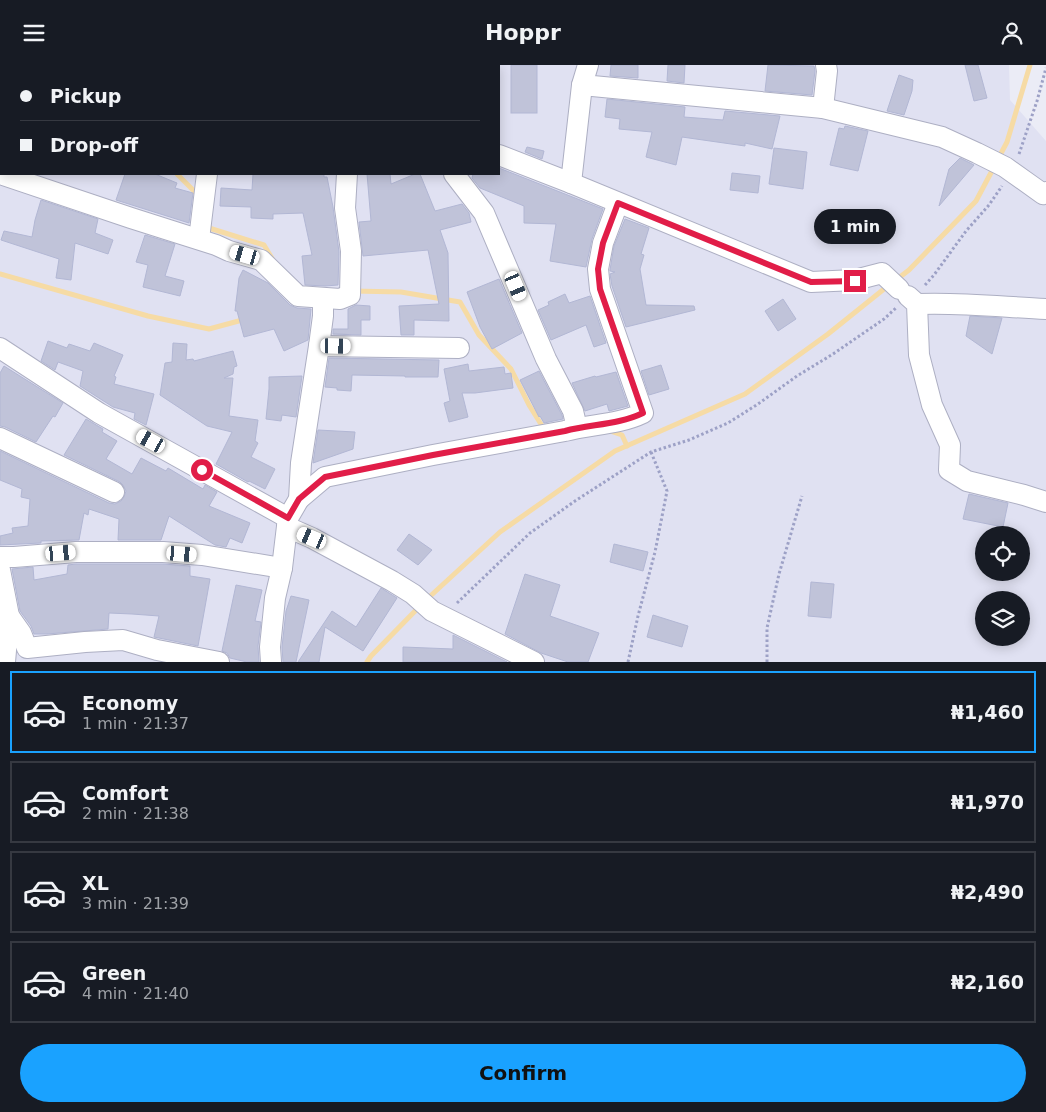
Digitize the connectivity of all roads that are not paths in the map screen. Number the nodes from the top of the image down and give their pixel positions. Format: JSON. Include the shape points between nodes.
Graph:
{"nodes":[{"id":1,"x":588,"y":65,"type":"edge"},
{"id":2,"x":826,"y":65,"type":"edge"},
{"id":3,"x":582,"y":85,"type":"junction"},
{"id":4,"x":822,"y":109,"type":"junction"},
{"id":5,"x":500,"y":155,"type":"edge"},
{"id":6,"x":3,"y":175,"type":"edge"},
{"id":7,"x":207,"y":175,"type":"edge"},
{"id":8,"x":348,"y":175,"type":"edge"},
{"id":9,"x":455,"y":175,"type":"edge"},
{"id":10,"x":571,"y":183,"type":"junction"},
{"id":11,"x":1046,"y":192,"type":"edge"},
{"id":12,"x":618,"y":203,"type":"junction"},
{"id":13,"x":199,"y":239,"type":"junction"},
{"id":14,"x":908,"y":296,"type":"junction"},
{"id":15,"x":323,"y":298,"type":"junction"},
{"id":16,"x":1046,"y":309,"type":"edge"},
{"id":17,"x":319,"y":346,"type":"junction"},
{"id":18,"x":0,"y":348,"type":"edge"},
{"id":19,"x":459,"y":348,"type":"dead end"},
{"id":20,"x":577,"y":428,"type":"junction"},
{"id":21,"x":0,"y":438,"type":"edge"},
{"id":22,"x":114,"y":493,"type":"dead end"},
{"id":23,"x":299,"y":499,"type":"junction"},
{"id":24,"x":1046,"y":502,"type":"edge"},
{"id":25,"x":287,"y":523,"type":"junction"},
{"id":26,"x":0,"y":557,"type":"edge"},
{"id":27,"x":282,"y":568,"type":"junction"},
{"id":28,"x":0,"y":570,"type":"edge"},
{"id":29,"x":9,"y":616,"type":"junction"},
{"id":30,"x":155,"y":656,"type":"edge"},
{"id":31,"x":5,"y":662,"type":"edge"},
{"id":32,"x":219,"y":662,"type":"edge"},
{"id":33,"x":270,"y":662,"type":"edge"},
{"id":34,"x":534,"y":662,"type":"edge"}],
"edges":[{"from":1,"to":3,"type":"street"},
{"from":2,"to":4,"type":"street"},
{"from":3,"to":4,"type":"street"},
{"from":3,"to":10,"type":"street"},
{"from":4,"to":11,"type":"street","via":[[942,137],[1009,169],[1043,194]]},
{"from":5,"to":10,"type":"street"},
{"from":6,"to":13,"type":"street"},
{"from":7,"to":13,"type":"street"},
{"from":8,"to":15,"type":"street","via":[[345,208],[352,251],[350,295],[340,299]]},
{"from":9,"to":20,"type":"street","via":[[484,213],[546,359],[573,411]]},
{"from":10,"to":12,"type":"street"},
{"from":12,"to":14,"type":"street","via":[[811,282],[855,281],[882,273]]},
{"from":12,"to":20,"type":"street","via":[[603,243],[598,269],[600,289],[643,413],[622,421]]},
{"from":13,"to":15,"type":"street","via":[[261,260],[298,296]]},
{"from":14,"to":16,"type":"street","via":[[942,303]]},
{"from":14,"to":24,"type":"street","via":[[932,405],[950,445],[949,470],[967,481]]},
{"from":15,"to":17,"type":"street"},
{"from":17,"to":19,"type":"street"},
{"from":17,"to":23,"type":"street","via":[[301,463]]},
{"from":18,"to":25,"type":"street","via":[[99,413]]},
{"from":20,"to":23,"type":"street","via":[[325,477]]},
{"from":21,"to":22,"type":"street"},
{"from":23,"to":25,"type":"street"},
{"from":25,"to":27,"type":"street"},
{"from":25,"to":34,"type":"street","via":[[392,581],[437,613]]},
{"from":26,"to":27,"type":"street","via":[[76,552],[163,552]]},
{"from":27,"to":33,"type":"street","via":[[275,599]]},
{"from":28,"to":29,"type":"street"},
{"from":29,"to":30,"type":"street","via":[[22,633],[27,649],[123,640]]},
{"from":29,"to":31,"type":"street"},
{"from":30,"to":32,"type":"street"}]}
